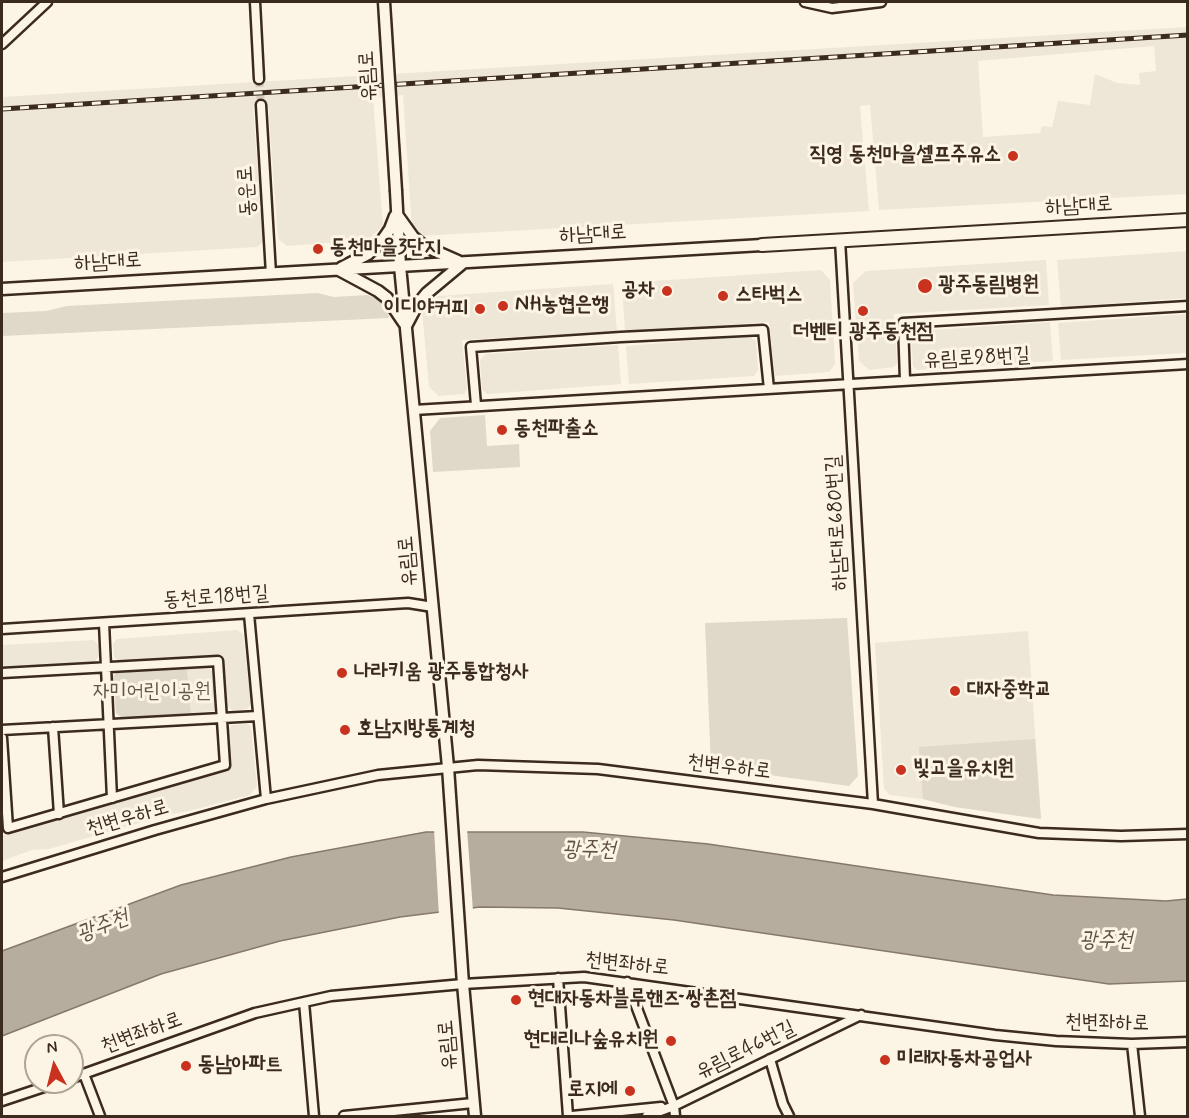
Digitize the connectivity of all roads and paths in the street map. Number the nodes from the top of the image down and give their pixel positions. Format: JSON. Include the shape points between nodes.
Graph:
{"nodes":[{"id":1,"x":47,"y":2,"type":"edge"},
{"id":2,"x":255,"y":2,"type":"edge"},
{"id":3,"x":384,"y":2,"type":"edge"},
{"id":4,"x":806,"y":2,"type":"edge"},
{"id":5,"x":881,"y":2,"type":"edge"},
{"id":6,"x":2,"y":44,"type":"edge"},
{"id":7,"x":259,"y":79,"type":"tunnel mouth"},
{"id":8,"x":261,"y":105,"type":"tunnel mouth"},
{"id":9,"x":397,"y":213,"type":"junction"},
{"id":10,"x":1188,"y":220,"type":"edge"},
{"id":11,"x":840,"y":240,"type":"junction"},
{"id":12,"x":762,"y":245,"type":"joint"},
{"id":13,"x":463,"y":263,"type":"junction"},
{"id":14,"x":400,"y":266,"type":"junction"},
{"id":15,"x":338,"y":270,"type":"junction"},
{"id":16,"x":271,"y":274,"type":"junction"},
{"id":17,"x":2,"y":289,"type":"edge"},
{"id":18,"x":1188,"y":306,"type":"edge"},
{"id":19,"x":406,"y":326,"type":"junction"},
{"id":20,"x":1188,"y":364,"type":"edge"},
{"id":21,"x":905,"y":380,"type":"junction"},
{"id":22,"x":848,"y":383,"type":"junction"},
{"id":23,"x":768,"y":389,"type":"junction"},
{"id":24,"x":476,"y":405,"type":"junction"},
{"id":25,"x":414,"y":410,"type":"junction"},
{"id":26,"x":433,"y":607,"type":"junction"},
{"id":27,"x":249,"y":614,"type":"junction"},
{"id":28,"x":105,"y":623,"type":"junction"},
{"id":29,"x":2,"y":629,"type":"edge"},
{"id":30,"x":107,"y":668,"type":"junction"},
{"id":31,"x":2,"y":673,"type":"edge"},
{"id":32,"x":258,"y":716,"type":"junction"},
{"id":33,"x":223,"y":719,"type":"junction"},
{"id":34,"x":108,"y":724,"type":"junction"},
{"id":35,"x":53,"y":727,"type":"junction"},
{"id":36,"x":2,"y":730,"type":"edge"},
{"id":37,"x":2,"y":738,"type":"edge"},
{"id":38,"x":448,"y":767,"type":"junction"},
{"id":39,"x":112,"y":798,"type":"junction"},
{"id":40,"x":266,"y":799,"type":"junction"},
{"id":41,"x":873,"y":804,"type":"junction"},
{"id":42,"x":59,"y":814,"type":"junction"},
{"id":43,"x":1188,"y":834,"type":"edge"},
{"id":44,"x":2,"y":877,"type":"edge"},
{"id":45,"x":463,"y":978,"type":"junction"},
{"id":46,"x":558,"y":978,"type":"junction"},
{"id":47,"x":627,"y":982,"type":"junction"},
{"id":48,"x":304,"y":1002,"type":"junction"},
{"id":49,"x":861,"y":1015,"type":"junction"},
{"id":50,"x":1188,"y":1042,"type":"edge"},
{"id":51,"x":1132,"y":1044,"type":"junction"},
{"id":52,"x":770,"y":1059,"type":"junction"},
{"id":53,"x":84,"y":1074,"type":"joint"},
{"id":54,"x":24,"y":1094,"type":"edge"},
{"id":55,"x":2,"y":1101,"type":"edge"},
{"id":56,"x":474,"y":1103,"type":"junction"},
{"id":57,"x":674,"y":1106,"type":"junction"},
{"id":58,"x":99,"y":1116,"type":"edge"},
{"id":59,"x":314,"y":1116,"type":"edge"},
{"id":60,"x":344,"y":1116,"type":"edge"},
{"id":61,"x":475,"y":1116,"type":"edge"},
{"id":62,"x":569,"y":1116,"type":"edge"},
{"id":63,"x":647,"y":1116,"type":"edge"},
{"id":64,"x":675,"y":1116,"type":"edge"},
{"id":65,"x":789,"y":1116,"type":"edge"},
{"id":66,"x":1140,"y":1116,"type":"edge"}],
"edges":[{"from":1,"to":6,"type":"street"},
{"from":2,"to":7,"type":"street"},
{"from":3,"to":9,"type":"street","name":"유림로","bridge":true},
{"from":4,"to":5,"type":"street","via":[[832,8]]},
{"from":8,"to":16,"type":"street","name":"동운로"},
{"from":9,"to":13,"type":"street","via":[[424,246]]},
{"from":9,"to":14,"type":"street","name":"유림로"},
{"from":9,"to":15,"type":"street","via":[[381,242]]},
{"from":10,"to":11,"type":"main road","name":"하남대로"},
{"from":11,"to":12,"type":"main road","name":"하남대로"},
{"from":11,"to":22,"type":"street","name":"하남대로680번길"},
{"from":12,"to":13,"type":"street","name":"하남대로"},
{"from":13,"to":14,"type":"street","name":"하남대로"},
{"from":13,"to":19,"type":"street","via":[[427,293]]},
{"from":14,"to":15,"type":"street","name":"하남대로"},
{"from":14,"to":19,"type":"street","name":"유림로"},
{"from":15,"to":16,"type":"street","name":"하남대로"},
{"from":15,"to":19,"type":"street","via":[[387,298]]},
{"from":16,"to":17,"type":"street","name":"하남대로"},
{"from":18,"to":21,"type":"street","via":[[903,323]]},
{"from":19,"to":25,"type":"street","name":"유림로"},
{"from":20,"to":21,"type":"street","name":"유림로98번길"},
{"from":21,"to":22,"type":"street","name":"유림로98번길"},
{"from":22,"to":23,"type":"street","name":"유림로98번길"},
{"from":22,"to":41,"type":"street","name":"하남대로680번길"},
{"from":23,"to":24,"type":"street","name":"유림로98번길"},
{"from":23,"to":24,"type":"street","via":[[763,330],[621,337],[471,347]]},
{"from":24,"to":25,"type":"street","name":"유림로98번길"},
{"from":25,"to":26,"type":"street","name":"유림로"},
{"from":26,"to":27,"type":"street","name":"동천로18번길","via":[[408,603]]},
{"from":26,"to":38,"type":"street","name":"유림로"},
{"from":27,"to":28,"type":"street","name":"동천로18번길"},
{"from":27,"to":32,"type":"street"},
{"from":28,"to":29,"type":"street","name":"동천로18번길"},
{"from":28,"to":30,"type":"street"},
{"from":30,"to":31,"type":"street"},
{"from":30,"to":33,"type":"street","via":[[218,661]]},
{"from":30,"to":34,"type":"street"},
{"from":32,"to":33,"type":"street"},
{"from":32,"to":40,"type":"street"},
{"from":33,"to":34,"type":"street"},
{"from":33,"to":39,"type":"street","via":[[225,765]]},
{"from":34,"to":35,"type":"street"},
{"from":34,"to":39,"type":"street"},
{"from":35,"to":36,"type":"street"},
{"from":35,"to":42,"type":"street"},
{"from":37,"to":42,"type":"street","via":[[8,828]]},
{"from":38,"to":40,"type":"street","name":"천변우하로","via":[[378,775]]},
{"from":38,"to":41,"type":"street","name":"천변우하로","via":[[524,765],[597,769]]},
{"from":38,"to":45,"type":"street","name":"유림로"},
{"from":39,"to":42,"type":"street"},
{"from":40,"to":44,"type":"street","name":"천변우하로"},
{"from":41,"to":43,"type":"street","name":"천변우하로","via":[[1039,833]]},
{"from":45,"to":46,"type":"street","name":"천변좌하로"},
{"from":45,"to":48,"type":"street","name":"천변좌하로"},
{"from":45,"to":56,"type":"street","name":"유림로"},
{"from":46,"to":47,"type":"street","name":"천변좌하로"},
{"from":46,"to":62,"type":"street"},
{"from":47,"to":49,"type":"street","name":"천변좌하로"},
{"from":47,"to":57,"type":"street"},
{"from":48,"to":53,"type":"street","name":"천변좌하로","via":[[233,1021]]},
{"from":48,"to":59,"type":"street"},
{"from":49,"to":51,"type":"street","name":"천변좌하로","via":[[995,1035]]},
{"from":49,"to":52,"type":"street","name":"유림로46번길"},
{"from":50,"to":51,"type":"street","name":"천변좌하로"},
{"from":51,"to":66,"type":"street"},
{"from":52,"to":57,"type":"street","name":"유림로46번길"},
{"from":52,"to":65,"type":"street"},
{"from":53,"to":58,"type":"street"},
{"from":54,"to":55,"type":"street"},
{"from":56,"to":60,"type":"street"},
{"from":56,"to":61,"type":"street","name":"유림로"},
{"from":57,"to":62,"type":"street"},
{"from":57,"to":63,"type":"street","name":"유림로46번길"},
{"from":57,"to":64,"type":"street"}]}
